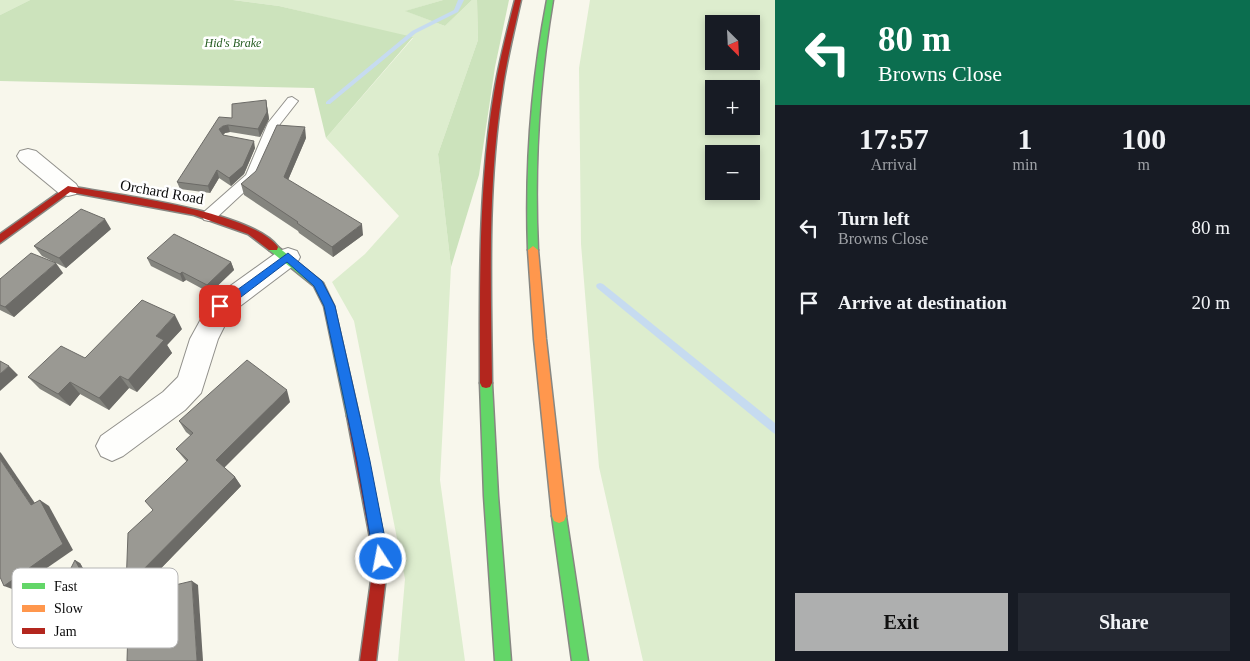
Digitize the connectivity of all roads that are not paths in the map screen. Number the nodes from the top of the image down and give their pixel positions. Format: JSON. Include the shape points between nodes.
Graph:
{"nodes":[{"id":1,"x":518,"y":0,"type":"edge"},
{"id":2,"x":550,"y":0,"type":"edge"},
{"id":3,"x":292,"y":101,"type":"dead end"},
{"id":4,"x":248,"y":141,"type":"edge"},
{"id":5,"x":266,"y":144,"type":"junction"},
{"id":6,"x":28,"y":156,"type":"dead end"},
{"id":7,"x":68,"y":189,"type":"junction"},
{"id":8,"x":209,"y":216,"type":"junction"},
{"id":9,"x":0,"y":239,"type":"edge"},
{"id":10,"x":288,"y":257,"type":"junction"},
{"id":11,"x":112,"y":446,"type":"dead end"},
{"id":12,"x":368,"y":661,"type":"edge"},
{"id":13,"x":503,"y":661,"type":"edge"},
{"id":14,"x":580,"y":661,"type":"edge"}],
"edges":[{"from":1,"to":13,"type":"main road","via":[[501,68],[494,114],[484,295],[487,441]]},
{"from":2,"to":14,"type":"main road","via":[[542,36],[533,114],[532,237],[552,459]]},
{"from":3,"to":5,"type":"lane","via":[[274,123]]},
{"from":4,"to":5,"type":"lane"},
{"from":5,"to":8,"type":"lane","via":[[252,177]]},
{"from":6,"to":7,"type":"street"},
{"from":7,"to":8,"type":"main road","name":"Orchard Road"},
{"from":7,"to":9,"type":"main road"},
{"from":8,"to":10,"type":"main road","name":"Orchard Road","via":[[251,232]]},
{"from":10,"to":11,"type":"street","via":[[220,306],[204,340],[191,384],[174,401]]},
{"from":10,"to":12,"type":"main road","name":"Orchard Road","via":[[318,283],[329,306],[363,461],[381,559]]}]}
